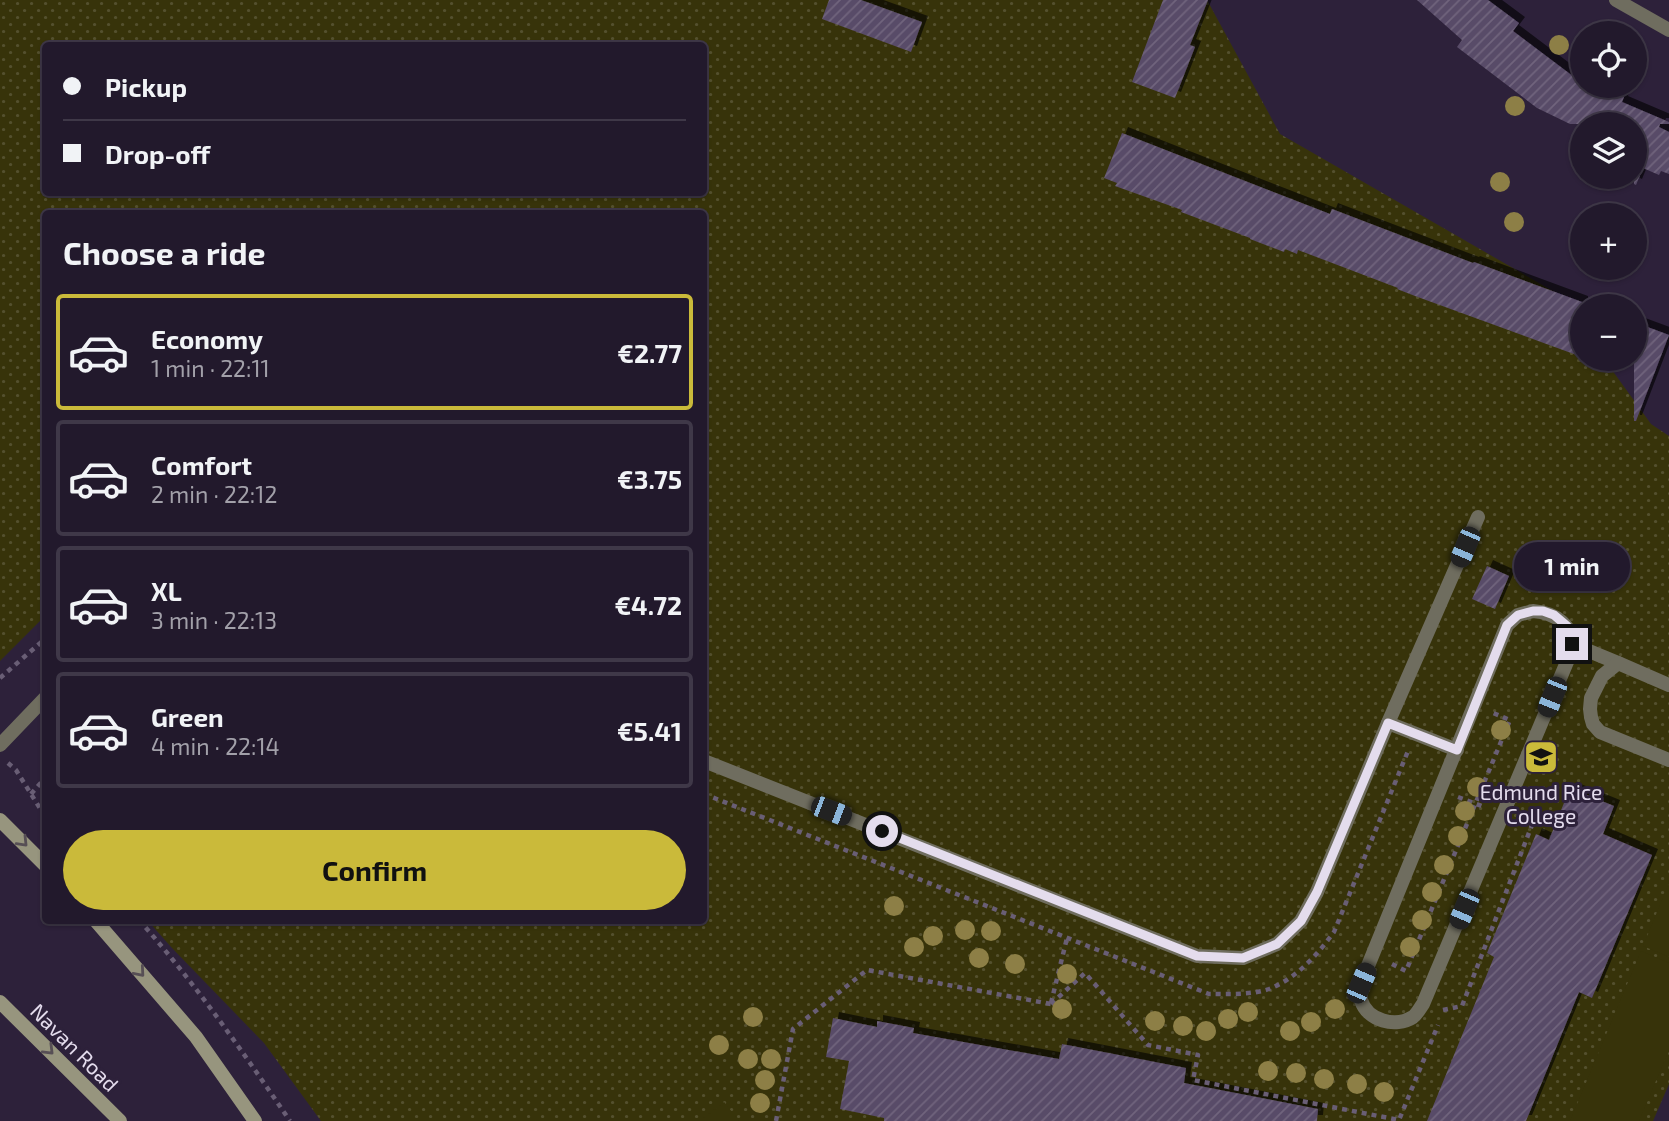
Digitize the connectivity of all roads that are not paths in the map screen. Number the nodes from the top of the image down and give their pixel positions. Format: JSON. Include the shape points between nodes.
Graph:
{"nodes":[{"id":1,"x":1616,"y":0,"type":"edge"},
{"id":2,"x":1669,"y":30,"type":"edge"},
{"id":3,"x":1478,"y":517,"type":"dead end"},
{"id":4,"x":1572,"y":644,"type":"junction"},
{"id":5,"x":1618,"y":663,"type":"junction"},
{"id":6,"x":1669,"y":685,"type":"edge"},
{"id":7,"x":42,"y":701,"type":"edge"},
{"id":8,"x":1388,"y":723,"type":"junction"},
{"id":9,"x":0,"y":745,"type":"edge"},
{"id":10,"x":1457,"y":750,"type":"junction"},
{"id":11,"x":1669,"y":760,"type":"edge"},
{"id":12,"x":707,"y":762,"type":"edge"},
{"id":13,"x":0,"y":820,"type":"edge"},
{"id":14,"x":42,"y":862,"type":"edge"},
{"id":15,"x":98,"y":924,"type":"edge"},
{"id":16,"x":0,"y":1002,"type":"edge"},
{"id":17,"x":120,"y":1121,"type":"edge"},
{"id":18,"x":255,"y":1121,"type":"edge"}],
"edges":[{"from":1,"to":2,"type":"street"},
{"from":3,"to":8,"type":"street"},
{"from":4,"to":5,"type":"street"},
{"from":4,"to":10,"type":"street","via":[[1567,626],[1554,615],[1533,611],[1518,615],[1507,625]]},
{"from":4,"to":10,"type":"street","via":[[1423,1004],[1413,1016],[1397,1023],[1381,1020],[1369,1013],[1361,1000],[1361,983]]},
{"from":5,"to":6,"type":"street"},
{"from":5,"to":11,"type":"street","via":[[1602,676],[1591,698],[1593,724],[1600,732]]},
{"from":7,"to":9,"type":"street"},
{"from":8,"to":10,"type":"street"},
{"from":8,"to":12,"type":"street","via":[[1301,921],[1277,944],[1243,958],[1197,956]]},
{"from":13,"to":14,"type":"main road","one_way":true},
{"from":15,"to":18,"type":"main road","one_way":true,"via":[[196,1037]]},
{"from":16,"to":17,"type":"main road","name":"Navan Road","one_way":true}]}
